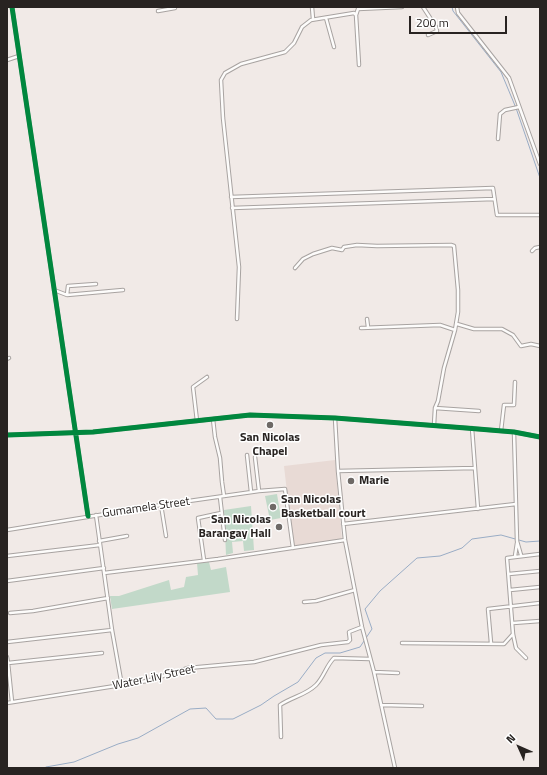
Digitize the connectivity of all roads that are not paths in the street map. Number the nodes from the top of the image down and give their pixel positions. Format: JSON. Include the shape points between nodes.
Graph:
{"nodes":[{"id":1,"x":12,"y":7,"type":"edge"},
{"id":2,"x":174,"y":7,"type":"edge"},
{"id":3,"x":312,"y":7,"type":"edge"},
{"id":4,"x":402,"y":7,"type":"edge"},
{"id":5,"x":423,"y":7,"type":"edge"},
{"id":6,"x":457,"y":7,"type":"edge"},
{"id":7,"x":158,"y":12,"type":"dead end"},
{"id":8,"x":356,"y":15,"type":"junction"},
{"id":9,"x":326,"y":18,"type":"junction"},
{"id":10,"x":313,"y":19,"type":"junction"},
{"id":11,"x":428,"y":35,"type":"dead end"},
{"id":12,"x":334,"y":47,"type":"dead end"},
{"id":13,"x":19,"y":56,"type":"junction"},
{"id":14,"x":7,"y":60,"type":"edge"},
{"id":15,"x":359,"y":65,"type":"dead end"},
{"id":16,"x":519,"y":107,"type":"junction"},
{"id":17,"x":498,"y":139,"type":"dead end"},
{"id":18,"x":540,"y":164,"type":"edge"},
{"id":19,"x":231,"y":197,"type":"junction"},
{"id":20,"x":494,"y":199,"type":"junction"},
{"id":21,"x":232,"y":208,"type":"junction"},
{"id":22,"x":540,"y":215,"type":"edge"},
{"id":23,"x":540,"y":247,"type":"edge"},
{"id":24,"x":532,"y":251,"type":"dead end"},
{"id":25,"x":295,"y":268,"type":"dead end"},
{"id":26,"x":96,"y":284,"type":"dead end"},
{"id":27,"x":54,"y":290,"type":"junction"},
{"id":28,"x":124,"y":290,"type":"dead end"},
{"id":29,"x":67,"y":294,"type":"junction"},
{"id":30,"x":237,"y":319,"type":"dead end"},
{"id":31,"x":367,"y":319,"type":"dead end"},
{"id":32,"x":457,"y":324,"type":"junction"},
{"id":33,"x":368,"y":327,"type":"junction"},
{"id":34,"x":361,"y":328,"type":"dead end"},
{"id":35,"x":455,"y":330,"type":"junction"},
{"id":36,"x":540,"y":346,"type":"edge"},
{"id":37,"x":207,"y":377,"type":"dead end"},
{"id":38,"x":515,"y":382,"type":"dead end"},
{"id":39,"x":435,"y":408,"type":"junction"},
{"id":40,"x":479,"y":411,"type":"dead end"},
{"id":41,"x":335,"y":418,"type":"junction"},
{"id":42,"x":213,"y":419,"type":"junction"},
{"id":43,"x":197,"y":421,"type":"junction"},
{"id":44,"x":434,"y":425,"type":"junction"},
{"id":45,"x":472,"y":428,"type":"junction"},
{"id":46,"x":501,"y":431,"type":"junction"},
{"id":47,"x":514,"y":432,"type":"junction"},
{"id":48,"x":76,"y":434,"type":"junction"},
{"id":49,"x":7,"y":436,"type":"edge"},
{"id":50,"x":540,"y":436,"type":"edge"},
{"id":51,"x":247,"y":455,"type":"dead end"},
{"id":52,"x":255,"y":457,"type":"dead end"},
{"id":53,"x":475,"y":468,"type":"junction"},
{"id":54,"x":338,"y":471,"type":"junction"},
{"id":55,"x":259,"y":491,"type":"junction"},
{"id":56,"x":251,"y":492,"type":"junction"},
{"id":57,"x":224,"y":496,"type":"junction"},
{"id":58,"x":220,"y":497,"type":"junction"},
{"id":59,"x":516,"y":504,"type":"junction"},
{"id":60,"x":161,"y":505,"type":"junction"},
{"id":61,"x":478,"y":509,"type":"junction"},
{"id":62,"x":222,"y":513,"type":"junction"},
{"id":63,"x":96,"y":515,"type":"junction"},
{"id":64,"x":88,"y":516,"type":"junction"},
{"id":65,"x":343,"y":524,"type":"junction"},
{"id":66,"x":7,"y":530,"type":"edge"},
{"id":67,"x":127,"y":536,"type":"dead end"},
{"id":68,"x":166,"y":536,"type":"dead end"},
{"id":69,"x":225,"y":540,"type":"dead end"},
{"id":70,"x":345,"y":540,"type":"junction"},
{"id":71,"x":99,"y":541,"type":"junction"},
{"id":72,"x":517,"y":541,"type":"junction"},
{"id":73,"x":100,"y":545,"type":"junction"},
{"id":74,"x":293,"y":548,"type":"junction"},
{"id":75,"x":540,"y":554,"type":"edge"},
{"id":76,"x":7,"y":556,"type":"edge"},
{"id":77,"x":515,"y":556,"type":"junction"},
{"id":78,"x":521,"y":556,"type":"junction"},
{"id":79,"x":204,"y":560,"type":"junction"},
{"id":80,"x":104,"y":568,"type":"junction"},
{"id":81,"x":540,"y":570,"type":"edge"},
{"id":82,"x":104,"y":573,"type":"junction"},
{"id":83,"x":509,"y":574,"type":"junction"},
{"id":84,"x":7,"y":581,"type":"edge"},
{"id":85,"x":540,"y":587,"type":"edge"},
{"id":86,"x":355,"y":590,"type":"junction"},
{"id":87,"x":510,"y":590,"type":"junction"},
{"id":88,"x":108,"y":598,"type":"junction"},
{"id":89,"x":304,"y":602,"type":"dead end"},
{"id":90,"x":540,"y":603,"type":"edge"},
{"id":91,"x":512,"y":607,"type":"junction"},
{"id":92,"x":10,"y":613,"type":"dead end"},
{"id":93,"x":540,"y":621,"type":"edge"},
{"id":94,"x":513,"y":623,"type":"junction"},
{"id":95,"x":362,"y":628,"type":"junction"},
{"id":96,"x":112,"y":630,"type":"junction"},
{"id":97,"x":513,"y":634,"type":"junction"},
{"id":98,"x":7,"y":642,"type":"edge"},
{"id":99,"x":402,"y":643,"type":"dead end"},
{"id":100,"x":491,"y":643,"type":"junction"},
{"id":101,"x":102,"y":653,"type":"dead end"},
{"id":102,"x":7,"y":656,"type":"edge"},
{"id":103,"x":526,"y":658,"type":"dead end"},
{"id":104,"x":370,"y":659,"type":"junction"},
{"id":105,"x":8,"y":663,"type":"edge"},
{"id":106,"x":374,"y":672,"type":"junction"},
{"id":107,"x":398,"y":673,"type":"dead end"},
{"id":108,"x":122,"y":686,"type":"junction"},
{"id":109,"x":12,"y":702,"type":"junction"},
{"id":110,"x":7,"y":703,"type":"edge"},
{"id":111,"x":381,"y":705,"type":"junction"},
{"id":112,"x":422,"y":706,"type":"dead end"},
{"id":113,"x":281,"y":737,"type":"dead end"},
{"id":114,"x":395,"y":768,"type":"edge"}],
"edges":[{"from":1,"to":13,"type":"street"},
{"from":2,"to":7,"type":"street"},
{"from":3,"to":10,"type":"street"},
{"from":4,"to":8,"type":"street","via":[[358,9]]},
{"from":5,"to":11,"type":"street","via":[[437,31]]},
{"from":6,"to":16,"type":"street","via":[[458,13],[509,78]]},
{"from":8,"to":9,"type":"street","via":[[354,13]]},
{"from":8,"to":15,"type":"street"},
{"from":9,"to":10,"type":"street"},
{"from":9,"to":12,"type":"street"},
{"from":10,"to":19,"type":"street","via":[[302,27],[294,43],[285,52],[241,64],[225,74],[221,80]]},
{"from":13,"to":14,"type":"street"},
{"from":13,"to":27,"type":"street"},
{"from":16,"to":17,"type":"street","via":[[505,110],[500,114]]},
{"from":16,"to":18,"type":"street"},
{"from":19,"to":20,"type":"street","via":[[493,188]]},
{"from":19,"to":21,"type":"street"},
{"from":20,"to":21,"type":"street"},
{"from":20,"to":22,"type":"street","via":[[496,215]]},
{"from":21,"to":30,"type":"street","via":[[239,267]]},
{"from":23,"to":24,"type":"street"},
{"from":25,"to":32,"type":"street","via":[[313,254],[332,248],[342,250],[344,247],[357,245],[453,245],[458,290]]},
{"from":26,"to":29,"type":"street","via":[[68,286]]},
{"from":27,"to":29,"type":"street"},
{"from":27,"to":48,"type":"street"},
{"from":28,"to":29,"type":"street"},
{"from":31,"to":33,"type":"street"},
{"from":32,"to":35,"type":"street"},
{"from":32,"to":36,"type":"street","via":[[474,329],[502,329],[513,335],[521,346]]},
{"from":33,"to":34,"type":"street"},
{"from":33,"to":35,"type":"street","via":[[440,325]]},
{"from":35,"to":39,"type":"street"},
{"from":37,"to":43,"type":"street","via":[[193,388]]},
{"from":38,"to":46,"type":"street","via":[[514,405],[504,405]]},
{"from":39,"to":40,"type":"street"},
{"from":39,"to":44,"type":"street"},
{"from":41,"to":42,"type":"street","via":[[250,415]]},
{"from":41,"to":44,"type":"street"},
{"from":41,"to":54,"type":"street"},
{"from":42,"to":43,"type":"street"},
{"from":42,"to":57,"type":"street"},
{"from":43,"to":48,"type":"street"},
{"from":44,"to":45,"type":"street"},
{"from":45,"to":46,"type":"street"},
{"from":45,"to":53,"type":"street"},
{"from":46,"to":47,"type":"street"},
{"from":47,"to":50,"type":"street"},
{"from":47,"to":59,"type":"street"},
{"from":48,"to":49,"type":"street"},
{"from":48,"to":64,"type":"street"},
{"from":51,"to":56,"type":"street"},
{"from":52,"to":55,"type":"street"},
{"from":53,"to":54,"type":"street"},
{"from":53,"to":61,"type":"street"},
{"from":54,"to":65,"type":"street"},
{"from":55,"to":56,"type":"street","name":"Gumamela Street"},
{"from":55,"to":74,"type":"street","name":"Gumamela Street","via":[[285,489]]},
{"from":56,"to":57,"type":"street","name":"Gumamela Street"},
{"from":57,"to":58,"type":"street","name":"Gumamela Street"},
{"from":58,"to":60,"type":"street","name":"Gumamela Street"},
{"from":58,"to":62,"type":"street"},
{"from":59,"to":61,"type":"street"},
{"from":59,"to":72,"type":"street"},
{"from":60,"to":63,"type":"street","name":"Gumamela Street"},
{"from":60,"to":68,"type":"street"},
{"from":61,"to":65,"type":"street"},
{"from":62,"to":69,"type":"street"},
{"from":62,"to":79,"type":"street","via":[[198,518]]},
{"from":63,"to":64,"type":"street","name":"Gumamela Street"},
{"from":63,"to":71,"type":"street"},
{"from":64,"to":66,"type":"street","name":"Gumamela Street"},
{"from":65,"to":70,"type":"street"},
{"from":67,"to":71,"type":"street"},
{"from":70,"to":74,"type":"street"},
{"from":70,"to":86,"type":"street"},
{"from":71,"to":73,"type":"street"},
{"from":72,"to":77,"type":"street"},
{"from":72,"to":78,"type":"street"},
{"from":73,"to":76,"type":"street"},
{"from":73,"to":80,"type":"street"},
{"from":74,"to":79,"type":"street"},
{"from":75,"to":78,"type":"street"},
{"from":77,"to":78,"type":"street"},
{"from":77,"to":83,"type":"street","via":[[507,558]]},
{"from":79,"to":82,"type":"street"},
{"from":80,"to":82,"type":"street"},
{"from":80,"to":84,"type":"street"},
{"from":81,"to":83,"type":"street"},
{"from":82,"to":88,"type":"street"},
{"from":83,"to":87,"type":"street"},
{"from":85,"to":87,"type":"street"},
{"from":86,"to":89,"type":"street"},
{"from":86,"to":95,"type":"street"},
{"from":87,"to":91,"type":"street"},
{"from":88,"to":92,"type":"street"},
{"from":88,"to":96,"type":"street"},
{"from":90,"to":91,"type":"street"},
{"from":91,"to":94,"type":"street"},
{"from":91,"to":100,"type":"street","via":[[488,609]]},
{"from":93,"to":94,"type":"street"},
{"from":94,"to":97,"type":"street"},
{"from":95,"to":104,"type":"street"},
{"from":95,"to":108,"type":"street","name":"Water Lily Street","via":[[349,632],[348,642],[321,645],[254,662],[188,668]]},
{"from":96,"to":98,"type":"street"},
{"from":96,"to":108,"type":"street"},
{"from":97,"to":100,"type":"street","via":[[504,644]]},
{"from":97,"to":103,"type":"street","via":[[516,648]]},
{"from":99,"to":100,"type":"street"},
{"from":101,"to":105,"type":"street"},
{"from":102,"to":105,"type":"street"},
{"from":104,"to":106,"type":"street"},
{"from":104,"to":113,"type":"street","via":[[334,658],[323,677],[310,691],[280,705]]},
{"from":105,"to":109,"type":"street"},
{"from":106,"to":107,"type":"street"},
{"from":106,"to":111,"type":"street"},
{"from":108,"to":109,"type":"street","name":"Water Lily Street"},
{"from":109,"to":110,"type":"street","name":"Water Lily Street"},
{"from":111,"to":112,"type":"street"},
{"from":111,"to":114,"type":"street"}]}
